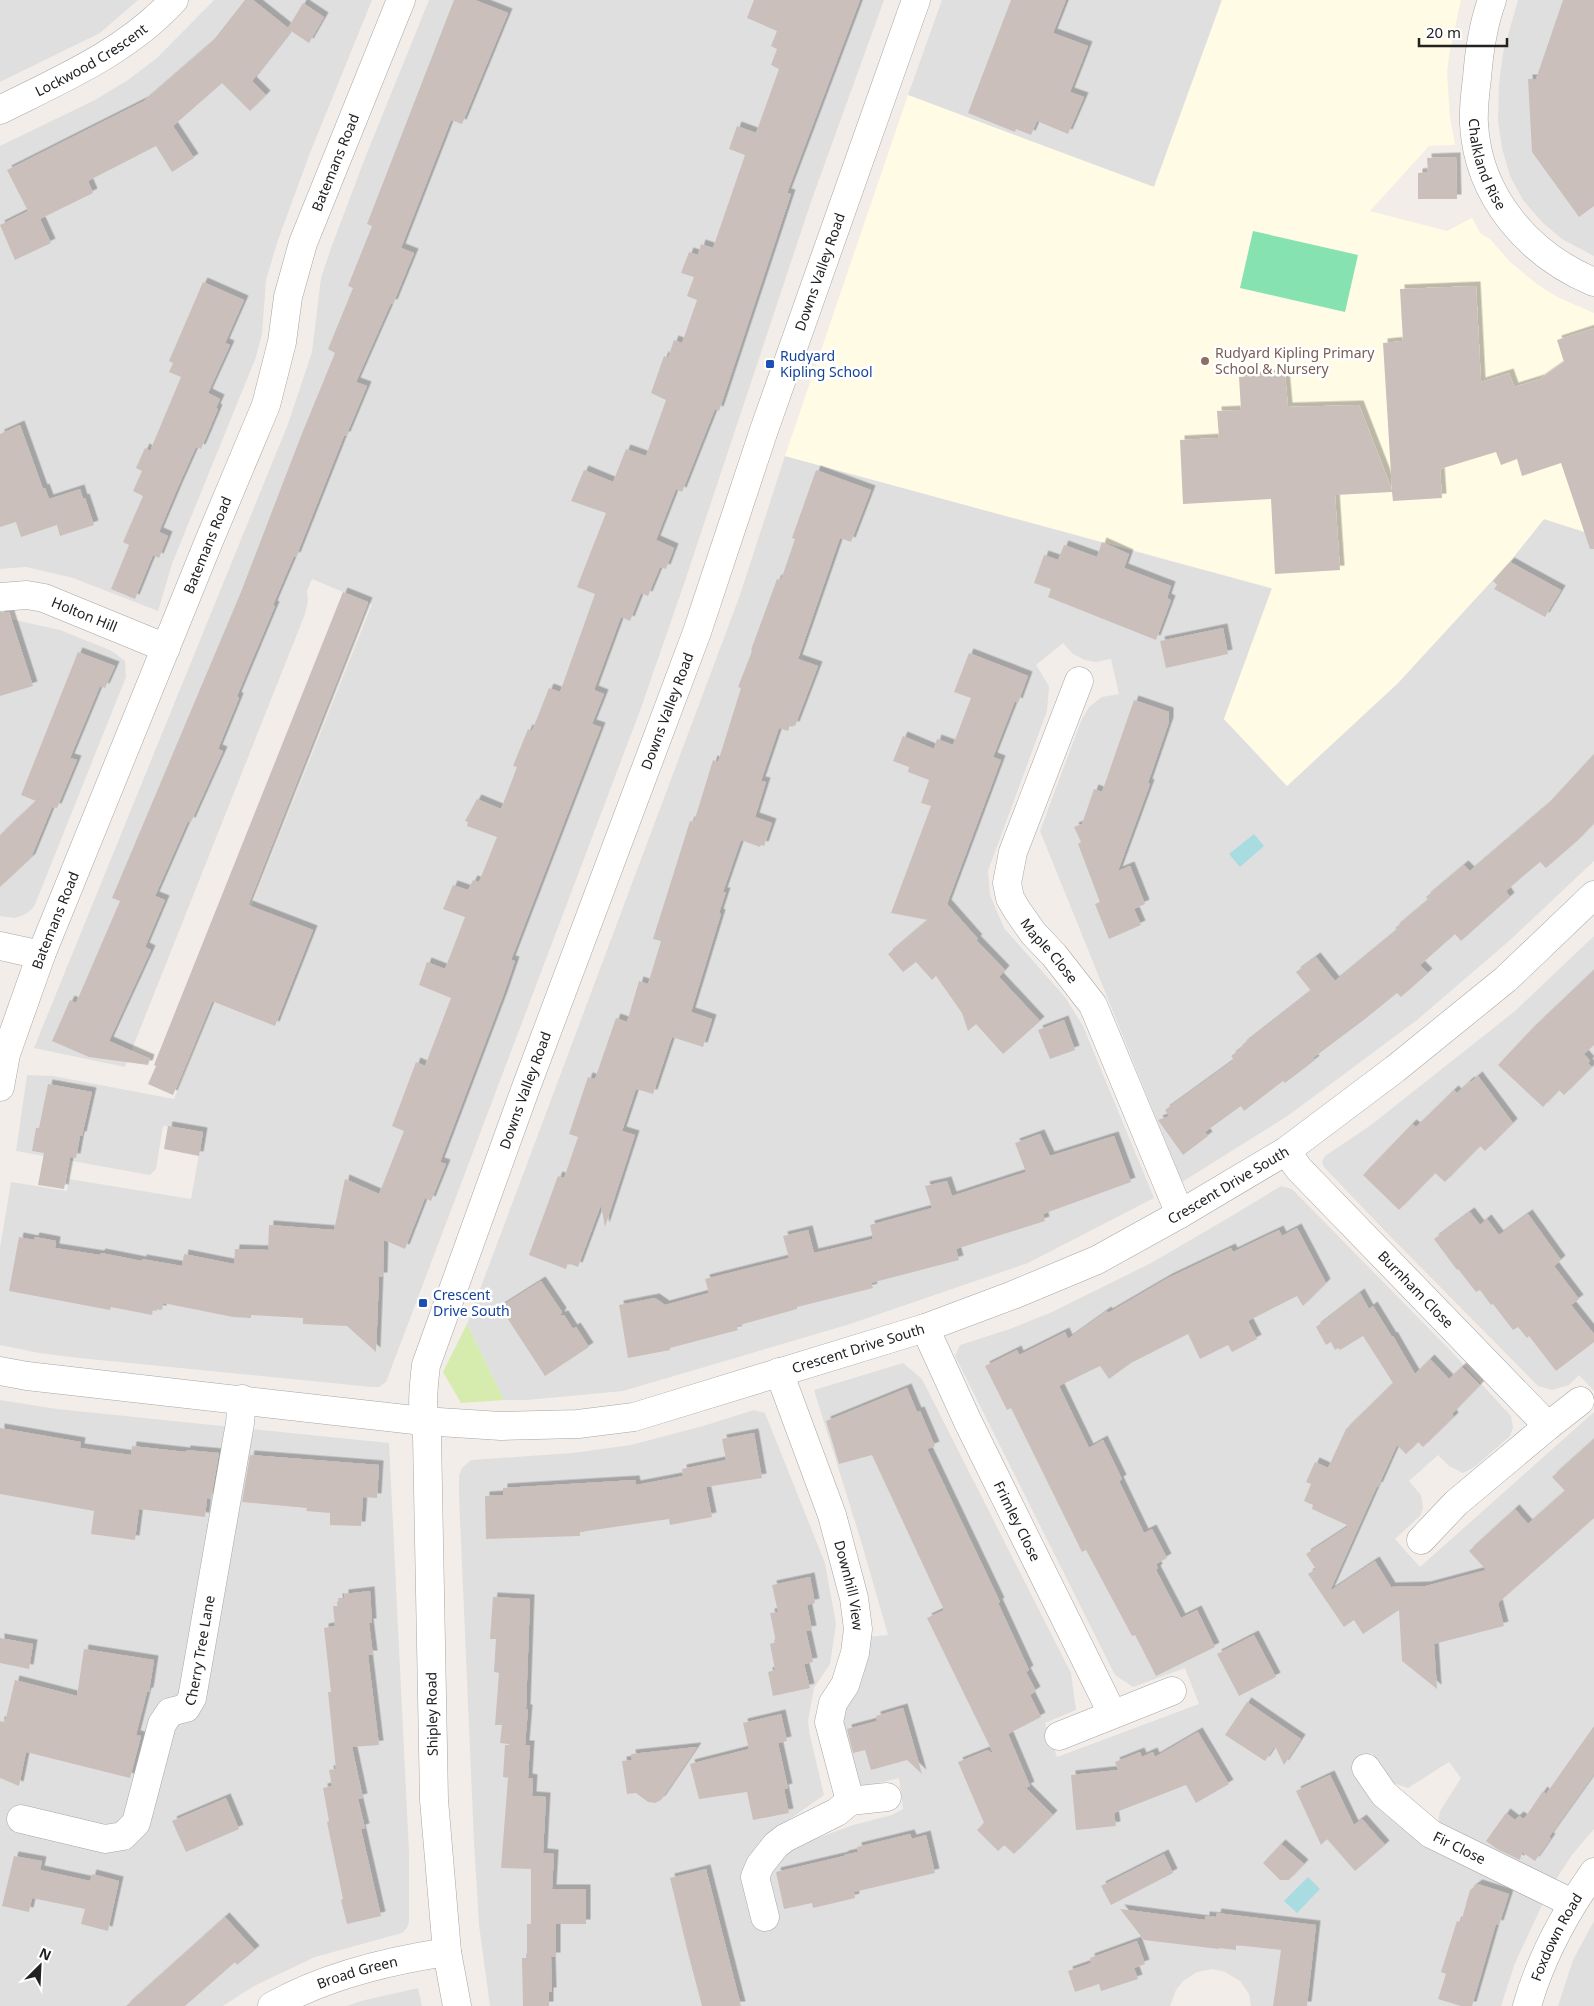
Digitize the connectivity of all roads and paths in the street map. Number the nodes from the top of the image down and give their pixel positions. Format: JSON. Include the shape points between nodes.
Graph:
{"nodes":[{"id":1,"x":174,"y":0,"type":"edge"},
{"id":2,"x":401,"y":0,"type":"edge"},
{"id":3,"x":916,"y":0,"type":"edge"},
{"id":4,"x":1492,"y":0,"type":"edge"},
{"id":5,"x":0,"y":110,"type":"edge"},
{"id":6,"x":1594,"y":282,"type":"edge"},
{"id":7,"x":0,"y":597,"type":"edge"},
{"id":8,"x":166,"y":648,"type":"junction"},
{"id":9,"x":1078,"y":681,"type":"dead end"},
{"id":10,"x":1594,"y":895,"type":"edge"},
{"id":11,"x":0,"y":946,"type":"edge"},
{"id":12,"x":41,"y":955,"type":"junction"},
{"id":13,"x":0,"y":1087,"type":"edge"},
{"id":14,"x":1286,"y":1151,"type":"junction"},
{"id":15,"x":1180,"y":1214,"type":"junction"},
{"id":16,"x":925,"y":1328,"type":"junction"},
{"id":17,"x":0,"y":1371,"type":"edge"},
{"id":18,"x":779,"y":1372,"type":"junction"},
{"id":19,"x":242,"y":1399,"type":"junction"},
{"id":20,"x":1580,"y":1401,"type":"dead end"},
{"id":21,"x":423,"y":1421,"type":"junction"},
{"id":22,"x":1548,"y":1426,"type":"junction"},
{"id":23,"x":1421,"y":1540,"type":"dead end"},
{"id":24,"x":1172,"y":1692,"type":"dead end"},
{"id":25,"x":1112,"y":1713,"type":"junction"},
{"id":26,"x":1058,"y":1736,"type":"dead end"},
{"id":27,"x":1366,"y":1768,"type":"dead end"},
{"id":28,"x":887,"y":1797,"type":"dead end"},
{"id":29,"x":850,"y":1801,"type":"junction"},
{"id":30,"x":21,"y":1819,"type":"dead end"},
{"id":31,"x":1594,"y":1872,"type":"edge"},
{"id":32,"x":1572,"y":1903,"type":"junction"},
{"id":33,"x":766,"y":1917,"type":"dead end"},
{"id":34,"x":447,"y":1952,"type":"junction"},
{"id":35,"x":272,"y":2006,"type":"edge"},
{"id":36,"x":457,"y":2006,"type":"edge"},
{"id":37,"x":1527,"y":2006,"type":"edge"}],
"edges":[{"from":1,"to":5,"type":"street","name":"Lockwood Crescent","via":[[145,28],[106,56]]},
{"from":2,"to":8,"type":"street","name":"Batemans Road","via":[[303,243],[288,297],[282,342],[266,405]]},
{"from":3,"to":21,"type":"street","name":"Downs Valley Road","via":[[764,430],[697,632],[426,1365]]},
{"from":4,"to":6,"type":"street","name":"Chalkland Rise","via":[[1478,58],[1474,111],[1478,152],[1484,171],[1502,209],[1521,233],[1570,271]]},
{"from":7,"to":8,"type":"street","name":"Holton Hill","via":[[27,595],[44,598]]},
{"from":8,"to":12,"type":"street","name":"Batemans Road"},
{"from":9,"to":15,"type":"street","name":"Maple Close","via":[[1013,852],[1007,883],[1010,898],[1033,933],[1093,1005]]},
{"from":10,"to":14,"type":"street","name":"Crescent Drive South","via":[[1506,979],[1395,1069]]},
{"from":11,"to":12,"type":"street"},
{"from":12,"to":13,"type":"street","name":"Batemans Road","via":[[6,1054]]},
{"from":14,"to":15,"type":"street","name":"Crescent Drive South"},
{"from":14,"to":22,"type":"street","name":"Burnham Close","via":[[1299,1169]]},
{"from":15,"to":16,"type":"street","name":"Crescent Drive South","via":[[1097,1260]]},
{"from":16,"to":18,"type":"street","name":"Crescent Drive South"},
{"from":16,"to":25,"type":"street","name":"Frimley Close"},
{"from":17,"to":19,"type":"street","name":"Crescent Drive South"},
{"from":18,"to":21,"type":"street","name":"Crescent Drive South","via":[[634,1417],[578,1424],[502,1426]]},
{"from":18,"to":29,"type":"street","name":"Downhill View","via":[[832,1515],[854,1598],[858,1629],[855,1653],[845,1684],[833,1703],[829,1722]]},
{"from":19,"to":21,"type":"street","name":"Crescent Drive South"},
{"from":19,"to":30,"type":"street","name":"Cherry Tree Lane","via":[[192,1698],[186,1708],[170,1712],[162,1724],[136,1823],[123,1836],[105,1839]]},
{"from":20,"to":22,"type":"street"},
{"from":21,"to":34,"type":"street","name":"Shipley Road","via":[[427,1436],[434,1800]]},
{"from":22,"to":23,"type":"street","via":[[1456,1503]]},
{"from":24,"to":25,"type":"street"},
{"from":25,"to":26,"type":"street"},
{"from":27,"to":32,"type":"street","name":"Fir Close","via":[[1384,1794],[1431,1834]]},
{"from":28,"to":29,"type":"street"},
{"from":29,"to":33,"type":"street","via":[[837,1812],[785,1838],[760,1866],[755,1877]]},
{"from":31,"to":32,"type":"street","name":"Foxdown Road"},
{"from":32,"to":37,"type":"street","name":"Foxdown Road","via":[[1545,1956]]},
{"from":34,"to":35,"type":"street","name":"Broad Green","via":[[412,1957],[355,1972],[306,1989]]},
{"from":34,"to":36,"type":"street","name":"Shipley Road"}]}
